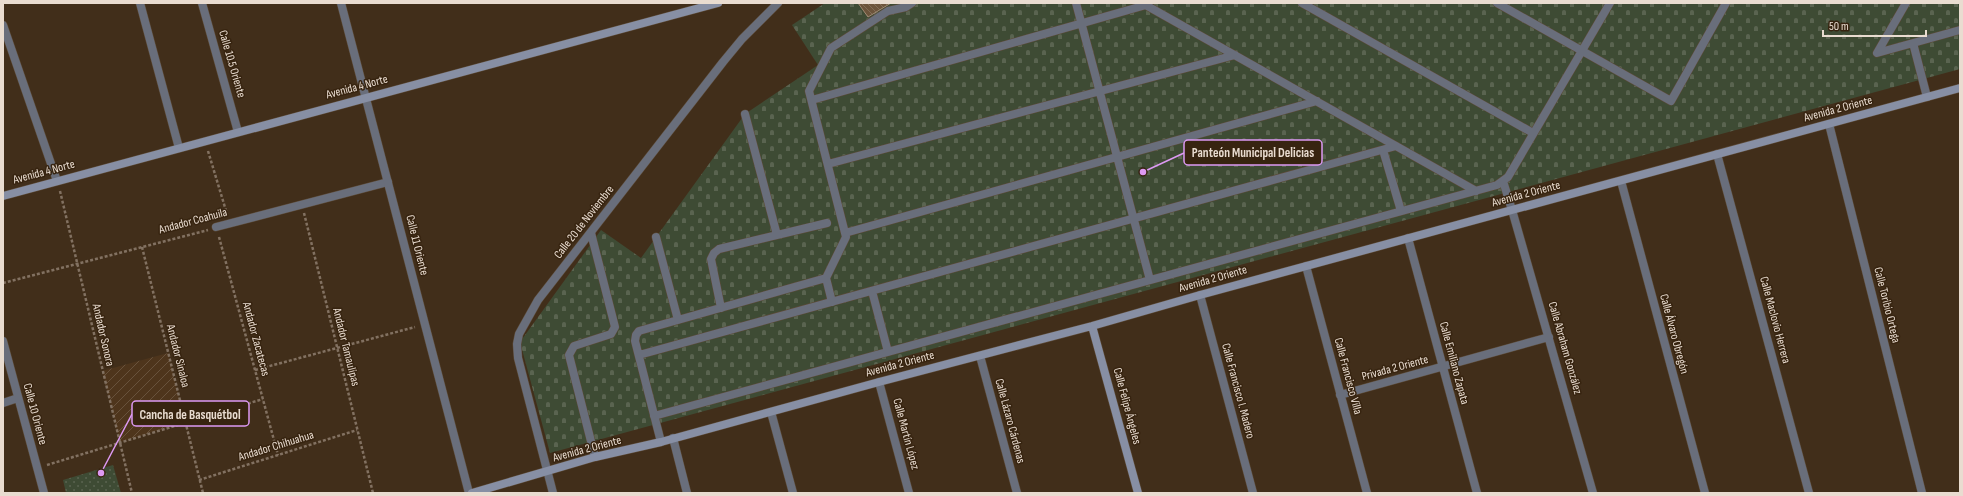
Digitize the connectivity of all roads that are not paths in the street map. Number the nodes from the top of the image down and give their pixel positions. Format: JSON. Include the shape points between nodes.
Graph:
{"nodes":[{"id":1,"x":140,"y":3,"type":"edge"},
{"id":2,"x":202,"y":3,"type":"edge"},
{"id":3,"x":341,"y":3,"type":"edge"},
{"id":4,"x":718,"y":3,"type":"edge"},
{"id":5,"x":778,"y":3,"type":"edge"},
{"id":6,"x":912,"y":3,"type":"edge"},
{"id":7,"x":1076,"y":3,"type":"edge"},
{"id":8,"x":1302,"y":3,"type":"edge"},
{"id":9,"x":1497,"y":3,"type":"edge"},
{"id":10,"x":1610,"y":3,"type":"edge"},
{"id":11,"x":1726,"y":3,"type":"edge"},
{"id":12,"x":1906,"y":3,"type":"edge"},
{"id":13,"x":1144,"y":4,"type":"edge"},
{"id":14,"x":1082,"y":24,"type":"junction"},
{"id":15,"x":3,"y":25,"type":"edge"},
{"id":16,"x":1960,"y":30,"type":"edge"},
{"id":17,"x":1913,"y":44,"type":"junction"},
{"id":18,"x":1582,"y":51,"type":"junction"},
{"id":19,"x":1235,"y":55,"type":"junction"},
{"id":20,"x":1960,"y":88,"type":"edge"},
{"id":21,"x":1100,"y":91,"type":"junction"},
{"id":22,"x":367,"y":97,"type":"junction"},
{"id":23,"x":1927,"y":97,"type":"junction"},
{"id":24,"x":812,"y":100,"type":"junction"},
{"id":25,"x":1317,"y":101,"type":"junction"},
{"id":26,"x":745,"y":114,"type":"dead end"},
{"id":27,"x":1829,"y":124,"type":"junction"},
{"id":28,"x":238,"y":132,"type":"junction"},
{"id":29,"x":1534,"y":133,"type":"junction"},
{"id":30,"x":1396,"y":146,"type":"junction"},
{"id":31,"x":178,"y":148,"type":"junction"},
{"id":32,"x":1383,"y":150,"type":"junction"},
{"id":33,"x":1717,"y":154,"type":"junction"},
{"id":34,"x":1117,"y":157,"type":"junction"},
{"id":35,"x":828,"y":164,"type":"junction"},
{"id":36,"x":58,"y":181,"type":"junction"},
{"id":37,"x":1503,"y":181,"type":"junction"},
{"id":38,"x":1621,"y":181,"type":"junction"},
{"id":39,"x":388,"y":182,"type":"junction"},
{"id":40,"x":1476,"y":191,"type":"junction"},
{"id":41,"x":3,"y":196,"type":"edge"},
{"id":42,"x":1512,"y":210,"type":"junction"},
{"id":43,"x":1401,"y":211,"type":"junction"},
{"id":44,"x":1134,"y":219,"type":"junction"},
{"id":45,"x":827,"y":223,"type":"dead end"},
{"id":46,"x":216,"y":227,"type":"road end"},
{"id":47,"x":845,"y":232,"type":"junction"},
{"id":48,"x":591,"y":233,"type":"junction"},
{"id":49,"x":777,"y":235,"type":"junction"},
{"id":50,"x":656,"y":237,"type":"dead end"},
{"id":51,"x":1408,"y":238,"type":"junction"},
{"id":52,"x":1306,"y":266,"type":"junction"},
{"id":53,"x":826,"y":278,"type":"junction"},
{"id":54,"x":1150,"y":280,"type":"junction"},
{"id":55,"x":872,"y":291,"type":"junction"},
{"id":56,"x":1200,"y":295,"type":"junction"},
{"id":57,"x":832,"y":302,"type":"junction"},
{"id":58,"x":721,"y":308,"type":"junction"},
{"id":59,"x":678,"y":320,"type":"junction"},
{"id":60,"x":1092,"y":326,"type":"junction"},
{"id":61,"x":1549,"y":337,"type":"junction"},
{"id":62,"x":3,"y":341,"type":"edge"},
{"id":63,"x":888,"y":352,"type":"junction"},
{"id":64,"x":639,"y":355,"type":"junction"},
{"id":65,"x":980,"y":356,"type":"junction"},
{"id":66,"x":1442,"y":367,"type":"junction"},
{"id":67,"x":879,"y":382,"type":"junction"},
{"id":68,"x":1340,"y":395,"type":"junction"},
{"id":69,"x":18,"y":398,"type":"junction"},
{"id":70,"x":3,"y":402,"type":"edge"},
{"id":71,"x":771,"y":412,"type":"junction"},
{"id":72,"x":654,"y":416,"type":"junction"},
{"id":73,"x":673,"y":438,"type":"junction"},
{"id":74,"x":661,"y":442,"type":"junction"},
{"id":75,"x":595,"y":458,"type":"junction"},
{"id":76,"x":548,"y":472,"type":"junction"},
{"id":77,"x":44,"y":493,"type":"edge"},
{"id":78,"x":470,"y":493,"type":"edge"},
{"id":79,"x":553,"y":493,"type":"edge"},
{"id":80,"x":687,"y":493,"type":"edge"},
{"id":81,"x":793,"y":493,"type":"edge"},
{"id":82,"x":909,"y":493,"type":"edge"},
{"id":83,"x":1017,"y":493,"type":"edge"},
{"id":84,"x":1138,"y":493,"type":"edge"},
{"id":85,"x":1253,"y":493,"type":"edge"},
{"id":86,"x":1367,"y":493,"type":"edge"},
{"id":87,"x":1477,"y":493,"type":"edge"},
{"id":88,"x":1593,"y":493,"type":"edge"},
{"id":89,"x":1705,"y":493,"type":"edge"},
{"id":90,"x":1809,"y":493,"type":"edge"},
{"id":91,"x":1922,"y":493,"type":"edge"}],
"edges":[{"from":1,"to":31,"type":"street"},
{"from":2,"to":28,"type":"street","name":"Calle 10.5 Oriente"},
{"from":3,"to":22,"type":"street","name":"Calle 11 Oriente"},
{"from":4,"to":22,"type":"street","name":"Avenida 4 Norte"},
{"from":5,"to":48,"type":"street","name":"Calle 20 de Noviembre","via":[[723,62]]},
{"from":6,"to":24,"type":"street","via":[[888,11],[831,48],[809,91]]},
{"from":7,"to":14,"type":"street"},
{"from":8,"to":29,"type":"street"},
{"from":9,"to":18,"type":"street"},
{"from":10,"to":18,"type":"street"},
{"from":11,"to":18,"type":"street","via":[[1671,101]]},
{"from":12,"to":17,"type":"street","via":[[1877,53]]},
{"from":13,"to":14,"type":"street"},
{"from":13,"to":19,"type":"street"},
{"from":14,"to":21,"type":"street"},
{"from":14,"to":24,"type":"street"},
{"from":15,"to":36,"type":"street"},
{"from":16,"to":17,"type":"street"},
{"from":17,"to":23,"type":"street"},
{"from":18,"to":29,"type":"street"},
{"from":19,"to":21,"type":"street"},
{"from":19,"to":25,"type":"street"},
{"from":20,"to":23,"type":"street","name":"Avenida 2 Oriente"},
{"from":21,"to":34,"type":"street"},
{"from":21,"to":35,"type":"street"},
{"from":22,"to":28,"type":"street","name":"Avenida 4 Norte"},
{"from":22,"to":39,"type":"street","name":"Calle 11 Oriente"},
{"from":23,"to":27,"type":"street","name":"Avenida 2 Oriente"},
{"from":24,"to":35,"type":"street"},
{"from":25,"to":30,"type":"street"},
{"from":25,"to":34,"type":"street"},
{"from":26,"to":49,"type":"street"},
{"from":27,"to":33,"type":"street","name":"Avenida 2 Oriente"},
{"from":27,"to":91,"type":"street","name":"Calle Toribio Ortega"},
{"from":28,"to":31,"type":"street","name":"Avenida 4 Norte"},
{"from":29,"to":37,"type":"street","via":[[1508,177]]},
{"from":30,"to":32,"type":"street"},
{"from":30,"to":40,"type":"street"},
{"from":31,"to":36,"type":"street","name":"Avenida 4 Norte"},
{"from":32,"to":43,"type":"street"},
{"from":32,"to":44,"type":"street"},
{"from":33,"to":38,"type":"street","name":"Avenida 2 Oriente"},
{"from":33,"to":90,"type":"street","name":"Calle Maclovio Herrera"},
{"from":34,"to":44,"type":"street"},
{"from":34,"to":47,"type":"street"},
{"from":35,"to":47,"type":"street"},
{"from":36,"to":41,"type":"street","name":"Avenida 4 Norte"},
{"from":37,"to":40,"type":"street"},
{"from":37,"to":42,"type":"street","name":"Calle Abraham González"},
{"from":38,"to":42,"type":"street","name":"Avenida 2 Oriente"},
{"from":38,"to":89,"type":"street","name":"Calle Álvaro Obregón"},
{"from":39,"to":46,"type":"street","name":"Andador Coahuila"},
{"from":39,"to":78,"type":"street","name":"Calle 11 Oriente"},
{"from":40,"to":43,"type":"street"},
{"from":42,"to":51,"type":"street","name":"Avenida 2 Oriente"},
{"from":42,"to":61,"type":"street","name":"Calle Abraham González"},
{"from":43,"to":54,"type":"street"},
{"from":44,"to":54,"type":"street"},
{"from":44,"to":55,"type":"street"},
{"from":45,"to":49,"type":"street"},
{"from":47,"to":53,"type":"street","via":[[846,237]]},
{"from":48,"to":75,"type":"street","via":[[615,327],[611,334],[574,346],[569,355]]},
{"from":48,"to":76,"type":"street","name":"Calle 20 de Noviembre","via":[[538,300],[519,334],[517,344],[520,369]]},
{"from":49,"to":58,"type":"street","via":[[719,249],[714,253],[711,259]]},
{"from":50,"to":59,"type":"street"},
{"from":51,"to":52,"type":"street","name":"Avenida 2 Oriente"},
{"from":51,"to":66,"type":"street","name":"Calle Emiliano Zapata"},
{"from":52,"to":56,"type":"street","name":"Avenida 2 Oriente"},
{"from":52,"to":68,"type":"street","name":"Calle Francisco Villa"},
{"from":53,"to":57,"type":"street"},
{"from":53,"to":58,"type":"street"},
{"from":54,"to":63,"type":"street"},
{"from":55,"to":57,"type":"street"},
{"from":55,"to":63,"type":"street"},
{"from":56,"to":60,"type":"street","name":"Avenida 2 Oriente"},
{"from":56,"to":85,"type":"street","name":"Calle Francisco I. Madero"},
{"from":57,"to":64,"type":"street"},
{"from":58,"to":59,"type":"street"},
{"from":59,"to":64,"type":"street","via":[[639,331],[635,341]]},
{"from":60,"to":65,"type":"street","name":"Avenida 2 Oriente"},
{"from":60,"to":84,"type":"street","name":"Calle Felipe Ángeles"},
{"from":61,"to":66,"type":"street","name":"Privada 2 Oriente"},
{"from":61,"to":88,"type":"street","name":"Calle Abraham González"},
{"from":62,"to":69,"type":"street","name":"Calle 10 Oriente"},
{"from":63,"to":72,"type":"street"},
{"from":64,"to":72,"type":"street"},
{"from":65,"to":67,"type":"street","name":"Avenida 2 Oriente"},
{"from":65,"to":83,"type":"street","name":"Calle Lázaro Cárdenas"},
{"from":66,"to":68,"type":"street","name":"Privada 2 Oriente"},
{"from":66,"to":87,"type":"street","name":"Calle Emiliano Zapata"},
{"from":67,"to":71,"type":"street","name":"Avenida 2 Oriente"},
{"from":67,"to":82,"type":"street","name":"Calle Martín López"},
{"from":68,"to":86,"type":"street","name":"Calle Francisco Villa"},
{"from":69,"to":70,"type":"street"},
{"from":69,"to":77,"type":"street","name":"Calle 10 Oriente"},
{"from":71,"to":73,"type":"street","name":"Avenida 2 Oriente"},
{"from":71,"to":81,"type":"street"},
{"from":72,"to":74,"type":"street"},
{"from":73,"to":74,"type":"street","name":"Avenida 2 Oriente"},
{"from":73,"to":80,"type":"street"},
{"from":74,"to":75,"type":"street","name":"Avenida 2 Oriente"},
{"from":75,"to":76,"type":"street","name":"Avenida 2 Oriente"},
{"from":76,"to":78,"type":"street","name":"Avenida 2 Oriente"},
{"from":76,"to":79,"type":"street","name":"Calle 20 de Noviembre"}]}
